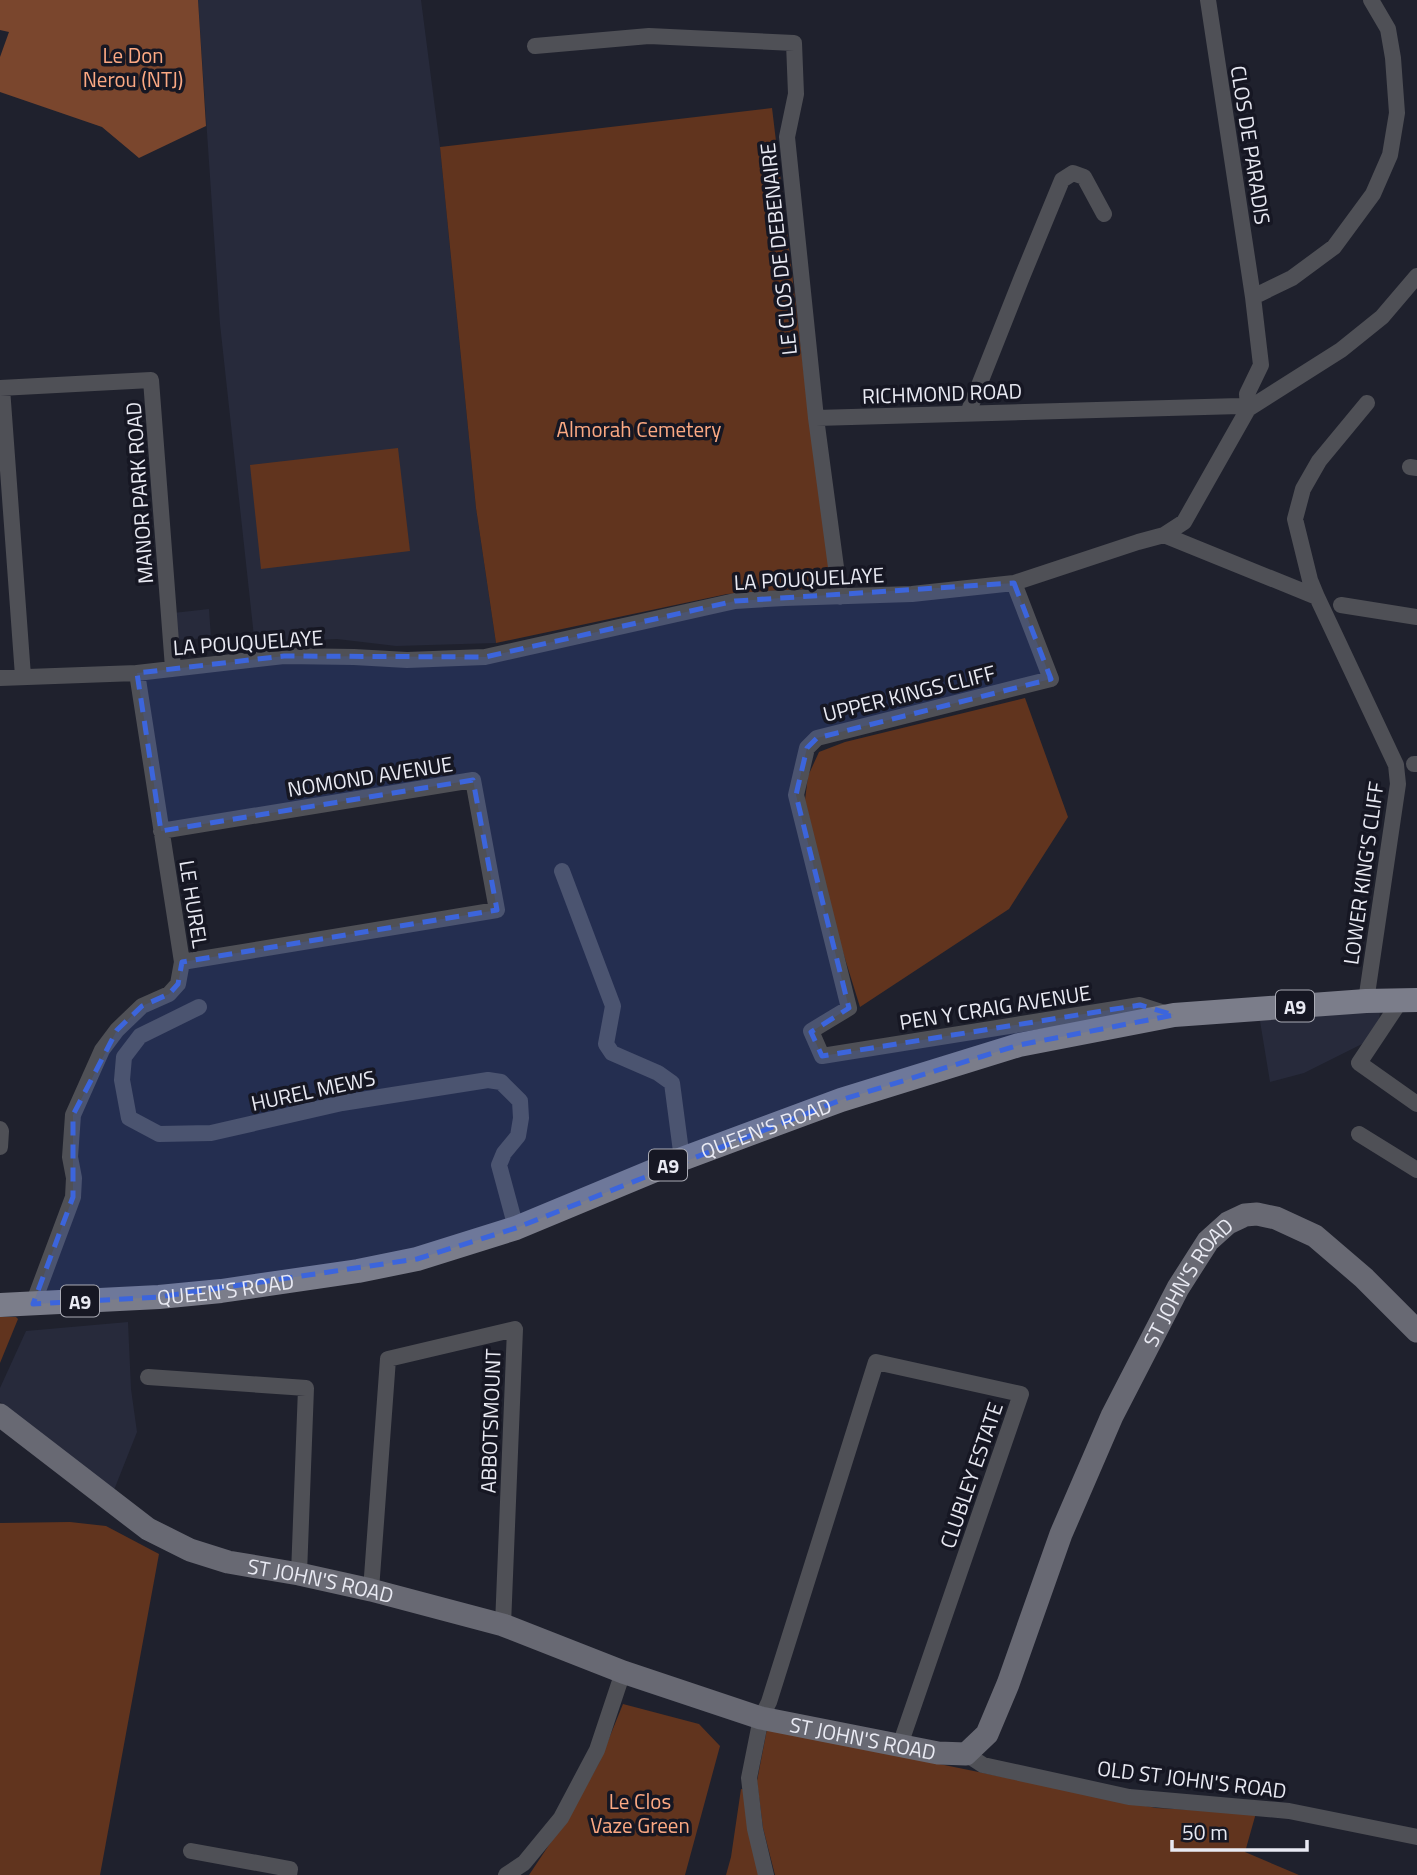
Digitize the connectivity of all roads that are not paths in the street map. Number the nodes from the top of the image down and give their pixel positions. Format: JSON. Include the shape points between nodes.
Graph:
{"nodes":[{"id":1,"x":1208,"y":0,"type":"edge"},
{"id":2,"x":1371,"y":0,"type":"edge"},
{"id":3,"x":535,"y":46,"type":"dead end"},
{"id":4,"x":1104,"y":214,"type":"dead end"},
{"id":5,"x":1417,"y":276,"type":"edge"},
{"id":6,"x":1253,"y":297,"type":"junction"},
{"id":7,"x":1,"y":388,"type":"edge"},
{"id":8,"x":1367,"y":403,"type":"dead end"},
{"id":9,"x":1248,"y":409,"type":"junction"},
{"id":10,"x":968,"y":413,"type":"junction"},
{"id":11,"x":816,"y":418,"type":"junction"},
{"id":12,"x":1295,"y":519,"type":"junction"},
{"id":13,"x":1164,"y":536,"type":"junction"},
{"id":14,"x":1284,"y":538,"type":"dead end"},
{"id":15,"x":1014,"y":583,"type":"junction"},
{"id":16,"x":840,"y":597,"type":"junction"},
{"id":17,"x":1317,"y":597,"type":"junction"},
{"id":18,"x":1341,"y":605,"type":"dead end"},
{"id":19,"x":1417,"y":617,"type":"edge"},
{"id":20,"x":173,"y":668,"type":"junction"},
{"id":21,"x":137,"y":673,"type":"junction"},
{"id":22,"x":23,"y":676,"type":"junction"},
{"id":23,"x":0,"y":678,"type":"edge"},
{"id":24,"x":161,"y":831,"type":"junction"},
{"id":25,"x":562,"y":871,"type":"dead end"},
{"id":26,"x":182,"y":962,"type":"junction"},
{"id":27,"x":1409,"y":1000,"type":"edge"},
{"id":28,"x":1366,"y":1001,"type":"junction"},
{"id":29,"x":199,"y":1007,"type":"dead end"},
{"id":30,"x":1174,"y":1015,"type":"junction"},
{"id":31,"x":822,"y":1056,"type":"joint"},
{"id":32,"x":1417,"y":1104,"type":"edge"},
{"id":33,"x":0,"y":1129,"type":"edge"},
{"id":34,"x":1359,"y":1134,"type":"dead end"},
{"id":35,"x":0,"y":1147,"type":"edge"},
{"id":36,"x":682,"y":1159,"type":"junction"},
{"id":37,"x":1417,"y":1170,"type":"edge"},
{"id":38,"x":516,"y":1228,"type":"junction"},
{"id":39,"x":33,"y":1304,"type":"junction"},
{"id":40,"x":0,"y":1305,"type":"edge"},
{"id":41,"x":1417,"y":1331,"type":"edge"},
{"id":42,"x":148,"y":1377,"type":"dead end"},
{"id":43,"x":0,"y":1415,"type":"edge"},
{"id":44,"x":299,"y":1574,"type":"junction"},
{"id":45,"x":371,"y":1590,"type":"junction"},
{"id":46,"x":503,"y":1625,"type":"junction"},
{"id":47,"x":624,"y":1672,"type":"junction"},
{"id":48,"x":761,"y":1718,"type":"junction"},
{"id":49,"x":900,"y":1745,"type":"junction"},
{"id":50,"x":966,"y":1754,"type":"junction"},
{"id":51,"x":1417,"y":1837,"type":"edge"},
{"id":52,"x":191,"y":1852,"type":"dead end"},
{"id":53,"x":289,"y":1875,"type":"edge"},
{"id":54,"x":506,"y":1875,"type":"edge"},
{"id":55,"x":766,"y":1875,"type":"edge"}],
"edges":[{"from":1,"to":6,"type":"street","name":"CLOS DE PARADIS"},
{"from":2,"to":6,"type":"street","via":[[1388,29],[1393,58],[1397,113],[1390,155],[1373,194],[1334,247],[1292,278]]},
{"from":3,"to":11,"type":"street","name":"LE CLOS DE DEBENAIRE","via":[[649,36],[794,43],[796,94],[787,137]]},
{"from":4,"to":10,"type":"street","via":[[1084,177],[1073,173],[1062,180]]},
{"from":5,"to":9,"type":"street","name":"LA POUQUELAYE","via":[[1382,317],[1341,350]]},
{"from":6,"to":9,"type":"street","name":"CLOS DE PARADIS","via":[[1261,365],[1247,394]]},
{"from":7,"to":20,"type":"street","name":"MANOR PARK ROAD","via":[[151,380]]},
{"from":7,"to":22,"type":"street","name":"MANOR PARK ROAD"},
{"from":8,"to":12,"type":"street","via":[[1319,461],[1303,489]]},
{"from":9,"to":10,"type":"street","name":"RICHMOND ROAD"},
{"from":9,"to":13,"type":"street","name":"LA POUQUELAYE","via":[[1184,522]]},
{"from":10,"to":11,"type":"street","name":"RICHMOND ROAD"},
{"from":11,"to":16,"type":"street"},
{"from":12,"to":14,"type":"street"},
{"from":12,"to":17,"type":"street","name":"LOWER KING'S CLIFF"},
{"from":13,"to":15,"type":"street","name":"LA POUQUELAYE"},
{"from":13,"to":17,"type":"street"},
{"from":15,"to":16,"type":"street","name":"LA POUQUELAYE"},
{"from":15,"to":31,"type":"street","name":"UPPER KINGS CLIFF","via":[[1051,679],[817,738],[807,748],[796,795],[849,1008],[811,1031]]},
{"from":16,"to":20,"type":"street","name":"LA POUQUELAYE","via":[[735,601],[485,657],[284,656]]},
{"from":17,"to":28,"type":"street","name":"LOWER KING'S CLIFF","via":[[1396,765],[1398,784]]},
{"from":18,"to":19,"type":"street"},
{"from":20,"to":21,"type":"street","name":"LA POUQUELAYE"},
{"from":21,"to":22,"type":"street","name":"LA POUQUELAYE"},
{"from":21,"to":24,"type":"street","name":"LE HUREL"},
{"from":22,"to":23,"type":"street","name":"LA POUQUELAYE"},
{"from":24,"to":26,"type":"street","name":"LE HUREL"},
{"from":24,"to":26,"type":"street","name":"NOMOND AVENUE","via":[[473,780],[497,910]]},
{"from":25,"to":36,"type":"street","via":[[612,1006],[606,1044],[612,1053],[672,1083]]},
{"from":26,"to":39,"type":"street","name":"LE HUREL","via":[[178,984],[169,994],[142,1006],[102,1050],[73,1115],[73,1196]]},
{"from":27,"to":28,"type":"main road","name":"QUEEN'S ROAD","number":"A9"},
{"from":27,"to":32,"type":"street","via":[[1359,1063]]},
{"from":28,"to":30,"type":"main road","name":"QUEEN'S ROAD","number":"A9"},
{"from":29,"to":38,"type":"street","name":"HUREL MEWS","via":[[141,1036],[124,1057],[122,1080],[129,1118],[159,1134],[211,1133],[342,1102],[488,1080],[501,1082],[520,1101],[519,1136],[499,1165]]},
{"from":30,"to":31,"type":"street","name":"PEN Y CRAIG AVENUE","via":[[1140,1005]]},
{"from":30,"to":36,"type":"main road","name":"QUEEN'S ROAD","number":"A9","via":[[1019,1045],[841,1100]]},
{"from":33,"to":35,"type":"street"},
{"from":34,"to":37,"type":"street"},
{"from":36,"to":38,"type":"main road","name":"QUEEN'S ROAD","number":"A9"},
{"from":38,"to":39,"type":"main road","name":"QUEEN'S ROAD","number":"A9","via":[[417,1259],[358,1270],[222,1291]]},
{"from":39,"to":40,"type":"main road","name":"QUEEN'S ROAD","number":"A9"},
{"from":41,"to":50,"type":"main road","name":"ST JOHN'S ROAD","via":[[1315,1236],[1257,1214],[1228,1223],[1214,1235],[1178,1288],[1112,1416],[1061,1534],[1009,1684],[987,1734]]},
{"from":42,"to":44,"type":"street","via":[[306,1388]]},
{"from":43,"to":44,"type":"main road","name":"ST JOHN'S ROAD","via":[[148,1529],[228,1562]]},
{"from":44,"to":45,"type":"main road","name":"ST JOHN'S ROAD"},
{"from":45,"to":46,"type":"main road","name":"ST JOHN'S ROAD"},
{"from":45,"to":46,"type":"street","name":"ABBOTSMOUNT","via":[[387,1359],[515,1329]]},
{"from":46,"to":47,"type":"main road","name":"ST JOHN'S ROAD"},
{"from":47,"to":48,"type":"main road","name":"ST JOHN'S ROAD"},
{"from":47,"to":54,"type":"street","via":[[597,1751],[561,1818],[524,1863]]},
{"from":48,"to":49,"type":"main road","name":"ST JOHN'S ROAD"},
{"from":48,"to":49,"type":"street","name":"CLUBLEY ESTATE","via":[[876,1362],[1021,1394]]},
{"from":48,"to":55,"type":"street","via":[[749,1779]]},
{"from":49,"to":50,"type":"main road","name":"ST JOHN'S ROAD"},
{"from":50,"to":51,"type":"street","name":"OLD ST JOHN'S ROAD","via":[[983,1765],[1129,1797],[1289,1811]]},
{"from":52,"to":53,"type":"street","via":[[290,1869]]}]}
